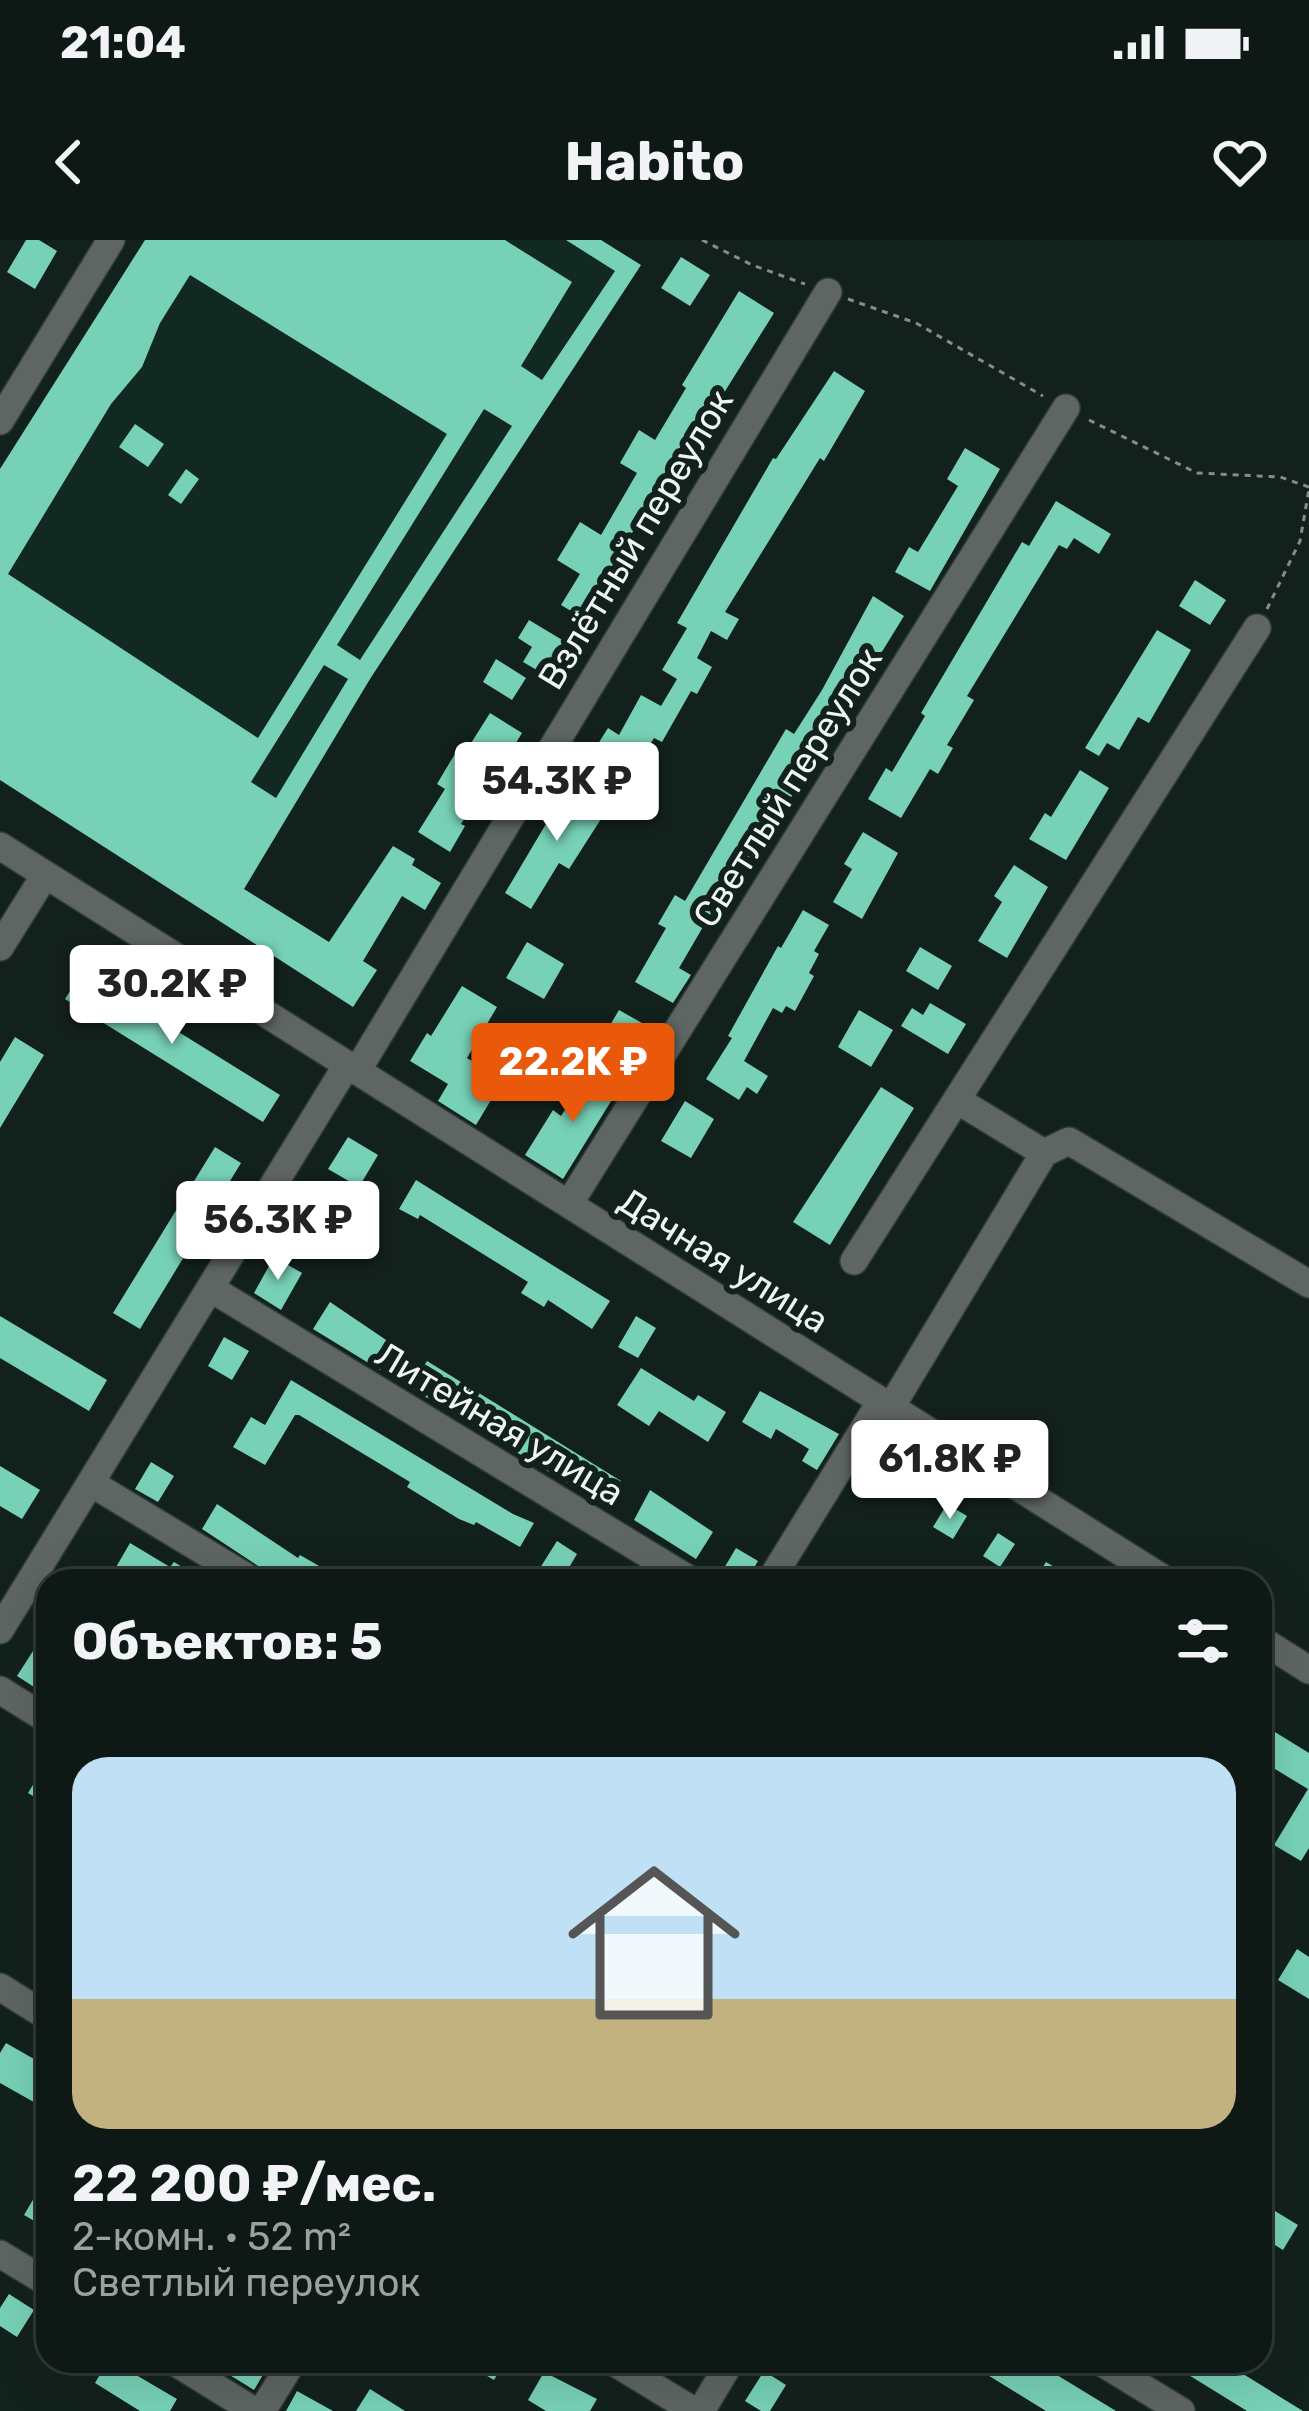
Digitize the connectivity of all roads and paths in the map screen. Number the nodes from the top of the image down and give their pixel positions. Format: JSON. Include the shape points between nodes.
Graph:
{"nodes":[{"id":1,"x":111,"y":240,"type":"edge"},
{"id":2,"x":702,"y":240,"type":"edge"},
{"id":3,"x":827,"y":292,"type":"junction"},
{"id":4,"x":1066,"y":408,"type":"junction"},
{"id":5,"x":0,"y":421,"type":"edge"},
{"id":6,"x":1309,"y":487,"type":"edge"},
{"id":7,"x":1257,"y":628,"type":"joint"},
{"id":8,"x":0,"y":847,"type":"edge"},
{"id":9,"x":45,"y":874,"type":"junction"},
{"id":10,"x":0,"y":947,"type":"edge"},
{"id":11,"x":352,"y":1068,"type":"junction"},
{"id":12,"x":957,"y":1100,"type":"junction"},
{"id":13,"x":1044,"y":1153,"type":"junction"},
{"id":14,"x":569,"y":1204,"type":"junction"},
{"id":15,"x":854,"y":1262,"type":"dead end"},
{"id":16,"x":1309,"y":1284,"type":"edge"},
{"id":17,"x":210,"y":1288,"type":"junction"},
{"id":18,"x":886,"y":1404,"type":"junction"},
{"id":19,"x":91,"y":1483,"type":"junction"},
{"id":20,"x":38,"y":1569,"type":"edge"},
{"id":21,"x":233,"y":1569,"type":"edge"},
{"id":22,"x":672,"y":1569,"type":"edge"},
{"id":23,"x":778,"y":1569,"type":"edge"},
{"id":24,"x":1148,"y":1569,"type":"edge"},
{"id":25,"x":36,"y":1572,"type":"edge"},
{"id":26,"x":0,"y":1630,"type":"edge"},
{"id":27,"x":1272,"y":1647,"type":"edge"},
{"id":28,"x":1309,"y":1670,"type":"edge"},
{"id":29,"x":0,"y":1690,"type":"edge"},
{"id":30,"x":36,"y":1712,"type":"edge"},
{"id":31,"x":0,"y":1988,"type":"edge"},
{"id":32,"x":36,"y":2010,"type":"edge"},
{"id":33,"x":0,"y":2254,"type":"edge"},
{"id":34,"x":36,"y":2276,"type":"edge"},
{"id":35,"x":193,"y":2373,"type":"edge"},
{"id":36,"x":285,"y":2373,"type":"edge"},
{"id":37,"x":632,"y":2373,"type":"edge"},
{"id":38,"x":723,"y":2373,"type":"edge"},
{"id":39,"x":1119,"y":2373,"type":"edge"},
{"id":40,"x":258,"y":2411,"type":"edge"},
{"id":41,"x":697,"y":2411,"type":"edge"},
{"id":42,"x":1181,"y":2411,"type":"edge"}],
"edges":[{"from":1,"to":5,"type":"street"},
{"from":2,"to":3,"type":"path"},
{"from":3,"to":4,"type":"path","via":[[916,323]]},
{"from":3,"to":11,"type":"street","name":"Взлётный переулок"},
{"from":4,"to":6,"type":"path","via":[[1197,473],[1280,477]]},
{"from":4,"to":14,"type":"street","name":"Светлый переулок"},
{"from":6,"to":7,"type":"path","via":[[1300,541]]},
{"from":7,"to":12,"type":"street"},
{"from":8,"to":9,"type":"street","name":"Дачная улица"},
{"from":9,"to":10,"type":"street"},
{"from":9,"to":11,"type":"street","name":"Дачная улица"},
{"from":11,"to":14,"type":"street","name":"Дачная улица"},
{"from":11,"to":17,"type":"street","name":"Взлётный переулок"},
{"from":12,"to":13,"type":"street"},
{"from":12,"to":15,"type":"street"},
{"from":13,"to":16,"type":"street","via":[[1069,1141]]},
{"from":13,"to":18,"type":"street"},
{"from":14,"to":18,"type":"street","name":"Дачная улица"},
{"from":17,"to":19,"type":"street","name":"Взлётный переулок"},
{"from":17,"to":22,"type":"street","name":"Литейная улица"},
{"from":18,"to":23,"type":"street"},
{"from":18,"to":24,"type":"street","name":"Дачная улица"},
{"from":19,"to":20,"type":"street","name":"Взлётный переулок"},
{"from":19,"to":21,"type":"street"},
{"from":25,"to":26,"type":"street","name":"Взлётный переулок"},
{"from":27,"to":28,"type":"street"},
{"from":29,"to":30,"type":"street"},
{"from":31,"to":32,"type":"street"},
{"from":33,"to":34,"type":"street"},
{"from":35,"to":40,"type":"street"},
{"from":36,"to":40,"type":"street"},
{"from":37,"to":41,"type":"street"},
{"from":38,"to":41,"type":"street"},
{"from":39,"to":42,"type":"street"}]}
